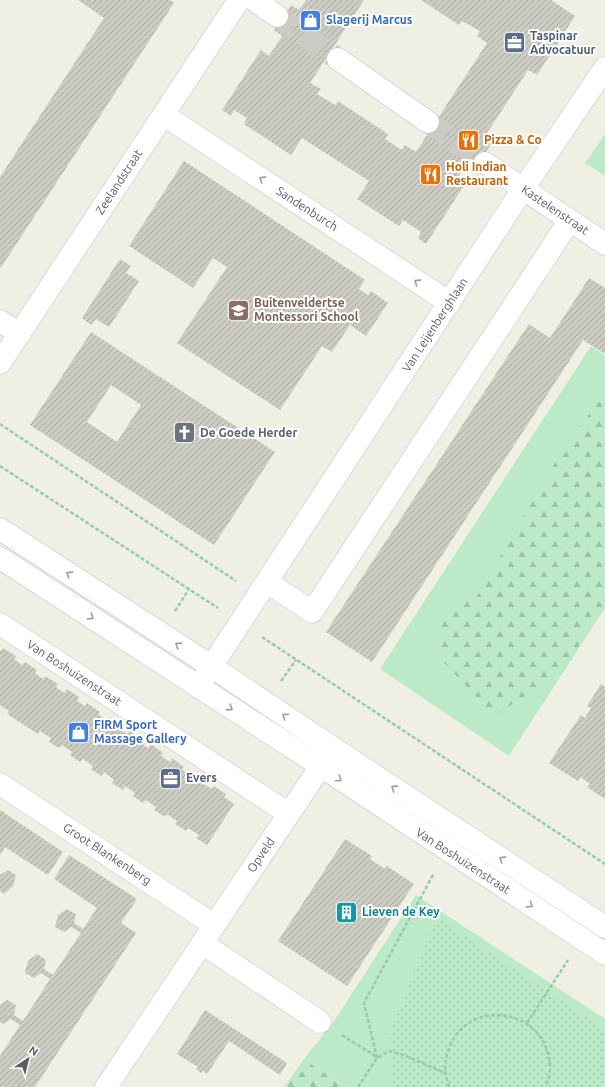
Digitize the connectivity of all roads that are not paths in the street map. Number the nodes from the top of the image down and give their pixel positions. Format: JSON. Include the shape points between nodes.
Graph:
{"nodes":[{"id":1,"x":239,"y":0,"type":"edge"},
{"id":2,"x":254,"y":0,"type":"edge"},
{"id":3,"x":277,"y":16,"type":"tunnel mouth"},
{"id":4,"x":338,"y":59,"type":"tunnel mouth"},
{"id":5,"x":605,"y":68,"type":"edge"},
{"id":6,"x":164,"y":115,"type":"junction"},
{"id":7,"x":428,"y":122,"type":"tunnel mouth"},
{"id":8,"x":485,"y":163,"type":"tunnel mouth"},
{"id":9,"x":523,"y":189,"type":"junction"},
{"id":10,"x":570,"y":220,"type":"junction"},
{"id":11,"x":605,"y":244,"type":"edge"},
{"id":12,"x":450,"y":303,"type":"junction"},
{"id":13,"x":0,"y":321,"type":"edge"},
{"id":14,"x":20,"y":334,"type":"junction"},
{"id":15,"x":0,"y":363,"type":"edge"},
{"id":16,"x":0,"y":530,"type":"edge"},
{"id":17,"x":0,"y":558,"type":"edge"},
{"id":18,"x":262,"y":589,"type":"junction"},
{"id":19,"x":0,"y":624,"type":"edge"},
{"id":20,"x":211,"y":666,"type":"junction"},
{"id":21,"x":198,"y":687,"type":"junction"},
{"id":22,"x":333,"y":748,"type":"junction"},
{"id":23,"x":320,"y":766,"type":"junction"},
{"id":24,"x":0,"y":784,"type":"edge"},
{"id":25,"x":289,"y":814,"type":"junction"},
{"id":26,"x":214,"y":925,"type":"junction"},
{"id":27,"x":605,"y":927,"type":"edge"},
{"id":28,"x":202,"y":943,"type":"junction"},
{"id":29,"x":605,"y":954,"type":"edge"},
{"id":30,"x":320,"y":1022,"type":"road end"},
{"id":31,"x":106,"y":1087,"type":"edge"}],
"edges":[{"from":1,"to":6,"type":"street","name":"Zeelandstraat"},
{"from":2,"to":3,"type":"street"},
{"from":4,"to":7,"type":"street"},
{"from":5,"to":9,"type":"street","name":"Van Leijenberghlaan"},
{"from":12,"to":6,"type":"street","name":"Sandenburch","one_way":true},
{"from":6,"to":14,"type":"street","name":"Zeelandstraat"},
{"from":8,"to":9,"type":"street","name":"Kastelenstraat"},
{"from":9,"to":10,"type":"street","name":"Kastelenstraat"},
{"from":9,"to":12,"type":"street","name":"Van Leijenberghlaan"},
{"from":10,"to":11,"type":"street","name":"Kastelenstraat"},
{"from":10,"to":18,"type":"street","via":[[312,612]]},
{"from":12,"to":18,"type":"street","name":"Van Leijenberghlaan"},
{"from":13,"to":14,"type":"street"},
{"from":14,"to":15,"type":"street","name":"Zeelandstraat"},
{"from":20,"to":16,"type":"street","name":"Van Boshuizenstraat","one_way":true},
{"from":17,"to":21,"type":"street","name":"Van Boshuizenstraat","one_way":true},
{"from":18,"to":20,"type":"street","name":"Van Leijenberghlaan"},
{"from":19,"to":25,"type":"street","name":"Van Boshuizenstraat"},
{"from":20,"to":21,"type":"street"},
{"from":22,"to":20,"type":"street","name":"Van Boshuizenstraat","one_way":true},
{"from":21,"to":23,"type":"street","name":"Van Boshuizenstraat","one_way":true},
{"from":22,"to":23,"type":"street"},
{"from":27,"to":22,"type":"street","name":"Van Boshuizenstraat","one_way":true},
{"from":23,"to":25,"type":"street","name":"Opveld"},
{"from":23,"to":29,"type":"street","name":"Van Boshuizenstraat","one_way":true},
{"from":24,"to":26,"type":"street","name":"Groot Blankenberg"},
{"from":25,"to":26,"type":"street","name":"Opveld"},
{"from":26,"to":28,"type":"street","name":"Opveld"},
{"from":28,"to":30,"type":"street"},
{"from":28,"to":31,"type":"street","name":"Opveld"}]}
